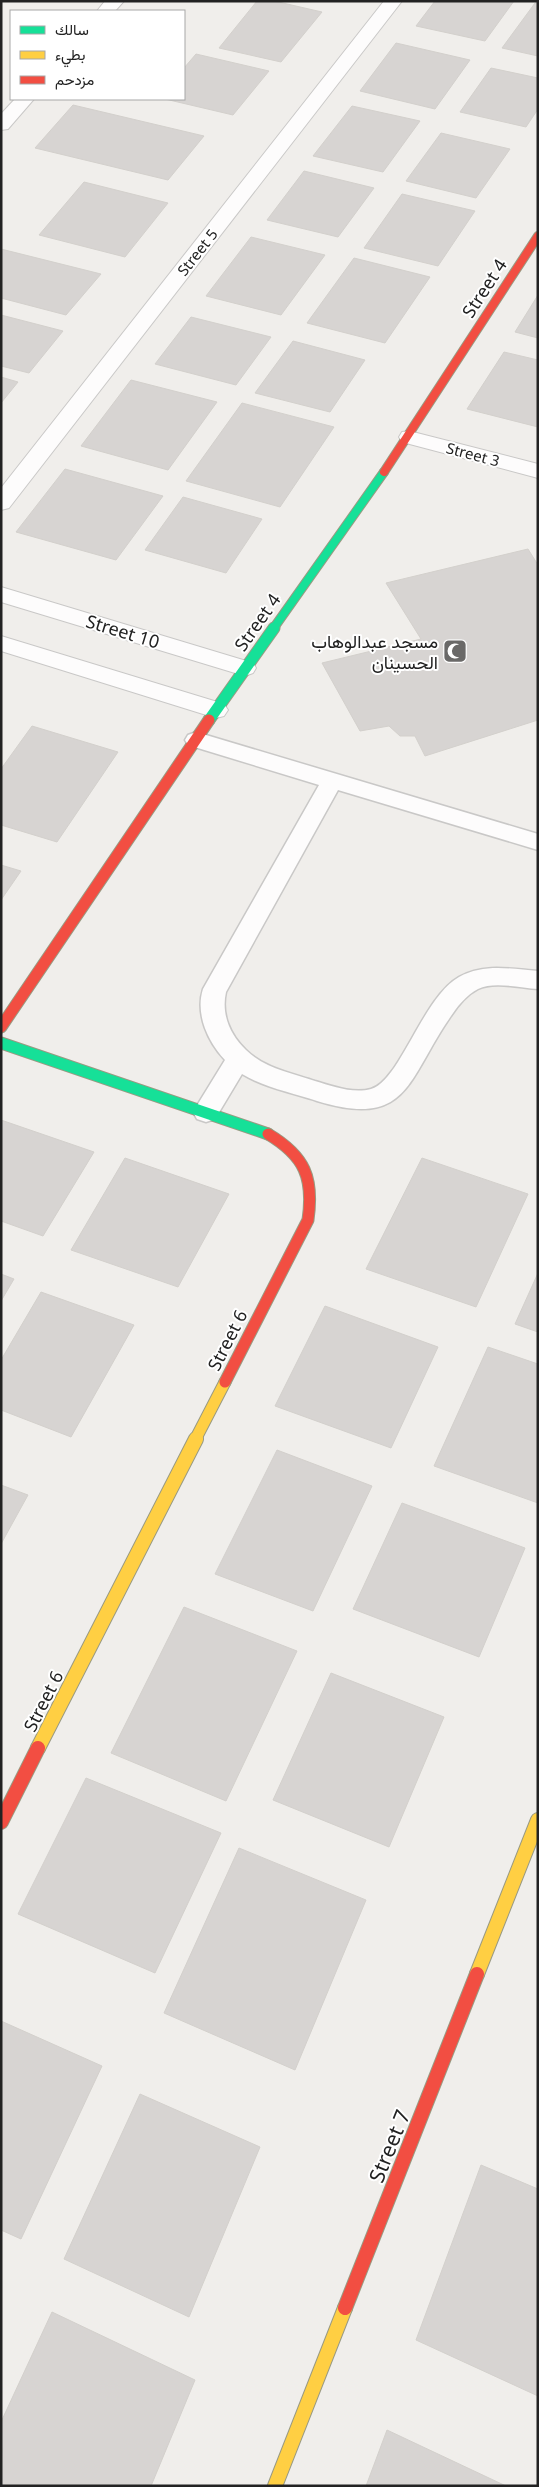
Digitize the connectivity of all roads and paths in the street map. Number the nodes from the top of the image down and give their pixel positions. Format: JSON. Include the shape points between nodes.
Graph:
{"nodes":[{"id":1,"x":393,"y":1,"type":"edge"},
{"id":2,"x":24,"y":100,"type":"edge"},
{"id":3,"x":1,"y":125,"type":"edge"},
{"id":4,"x":538,"y":236,"type":"edge"},
{"id":5,"x":409,"y":437,"type":"junction"},
{"id":6,"x":538,"y":470,"type":"edge"},
{"id":7,"x":1,"y":503,"type":"edge"},
{"id":8,"x":1,"y":594,"type":"edge"},
{"id":9,"x":1,"y":643,"type":"edge"},
{"id":10,"x":245,"y":668,"type":"junction"},
{"id":11,"x":216,"y":710,"type":"junction"},
{"id":12,"x":196,"y":740,"type":"junction"},
{"id":13,"x":332,"y":781,"type":"junction"},
{"id":14,"x":538,"y":842,"type":"edge"},
{"id":15,"x":538,"y":980,"type":"edge"},
{"id":16,"x":1,"y":1027,"type":"edge"},
{"id":17,"x":1,"y":1043,"type":"edge"},
{"id":18,"x":240,"y":1059,"type":"junction"},
{"id":19,"x":206,"y":1112,"type":"junction"},
{"id":20,"x":538,"y":1820,"type":"edge"},
{"id":21,"x":1,"y":1822,"type":"edge"},
{"id":22,"x":275,"y":2486,"type":"edge"}],
"edges":[{"from":1,"to":7,"type":"street","name":"Street 5"},
{"from":2,"to":3,"type":"street"},
{"from":4,"to":5,"type":"street","name":"Street 4"},
{"from":5,"to":6,"type":"street","name":"Street 3"},
{"from":5,"to":10,"type":"street","name":"Street 4"},
{"from":8,"to":10,"type":"street","name":"Street 10"},
{"from":9,"to":11,"type":"street"},
{"from":10,"to":11,"type":"street","name":"Street 4"},
{"from":11,"to":12,"type":"street","name":"Street 4"},
{"from":12,"to":13,"type":"lane"},
{"from":12,"to":16,"type":"street","name":"Street 4"},
{"from":13,"to":14,"type":"lane"},
{"from":13,"to":18,"type":"lane","via":[[220,976],[212,997],[214,1019],[223,1041]]},
{"from":15,"to":18,"type":"lane","via":[[494,977],[466,984],[446,1002],[396,1085],[378,1098],[364,1101],[339,1097],[257,1071]]},
{"from":17,"to":19,"type":"street","name":"Street 6"},
{"from":18,"to":19,"type":"lane"},
{"from":19,"to":21,"type":"street","name":"Street 6","via":[[257,1128],[277,1137],[293,1150],[312,1183],[313,1201],[308,1220]]},
{"from":20,"to":22,"type":"street","name":"Street 7"}]}
